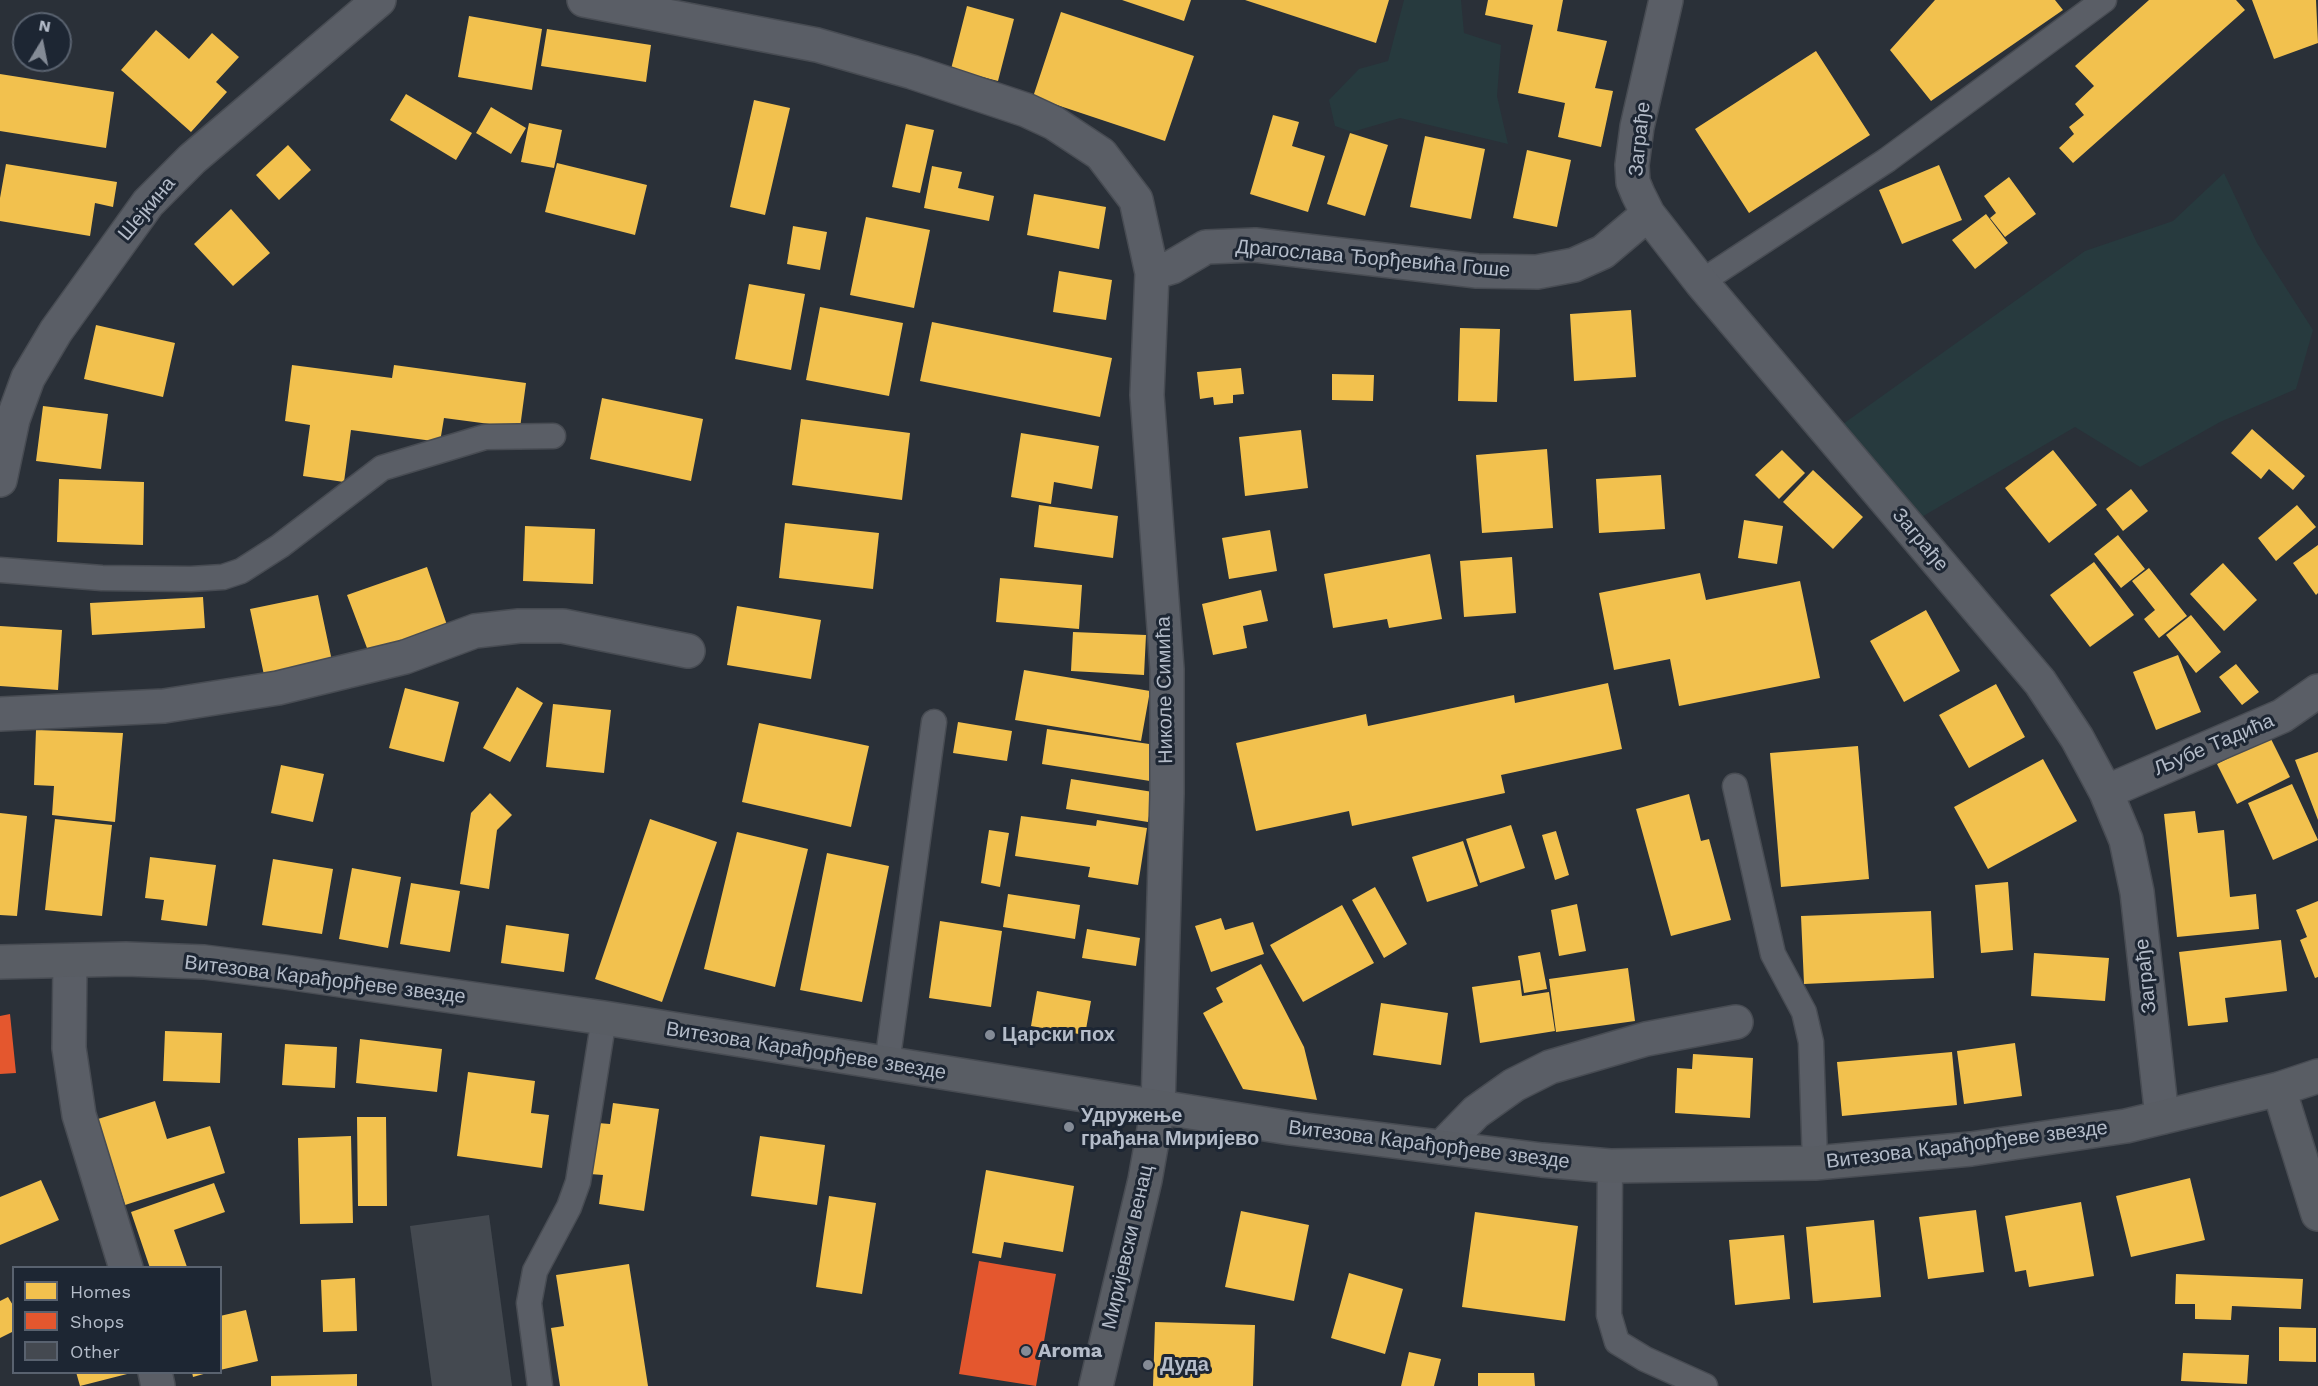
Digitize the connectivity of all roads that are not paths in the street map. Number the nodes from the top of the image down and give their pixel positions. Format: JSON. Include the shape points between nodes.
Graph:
{"nodes":[{"id":1,"x":379,"y":0,"type":"edge"},
{"id":2,"x":584,"y":0,"type":"edge"},
{"id":3,"x":1666,"y":0,"type":"edge"},
{"id":4,"x":2104,"y":0,"type":"edge"},
{"id":5,"x":1648,"y":214,"type":"junction"},
{"id":6,"x":1152,"y":273,"type":"junction"},
{"id":7,"x":1701,"y":282,"type":"junction"},
{"id":8,"x":554,"y":436,"type":"dead end"},
{"id":9,"x":0,"y":480,"type":"edge"},
{"id":10,"x":0,"y":570,"type":"edge"},
{"id":11,"x":688,"y":651,"type":"dead end"},
{"id":12,"x":2318,"y":691,"type":"edge"},
{"id":13,"x":0,"y":714,"type":"edge"},
{"id":14,"x":934,"y":722,"type":"dead end"},
{"id":15,"x":1736,"y":786,"type":"dead end"},
{"id":16,"x":2106,"y":792,"type":"junction"},
{"id":17,"x":70,"y":961,"type":"junction"},
{"id":18,"x":0,"y":963,"type":"edge"},
{"id":19,"x":604,"y":1018,"type":"junction"},
{"id":20,"x":1736,"y":1022,"type":"dead end"},
{"id":21,"x":887,"y":1064,"type":"junction"},
{"id":22,"x":2318,"y":1076,"type":"edge"},
{"id":23,"x":2279,"y":1089,"type":"junction"},
{"id":24,"x":1158,"y":1107,"type":"junction"},
{"id":25,"x":2162,"y":1117,"type":"junction"},
{"id":26,"x":1442,"y":1147,"type":"junction"},
{"id":27,"x":1815,"y":1163,"type":"junction"},
{"id":28,"x":1610,"y":1166,"type":"junction"},
{"id":29,"x":2318,"y":1214,"type":"edge"},
{"id":30,"x":125,"y":1266,"type":"edge"},
{"id":31,"x":540,"y":1386,"type":"edge"},
{"id":32,"x":1096,"y":1386,"type":"edge"},
{"id":33,"x":1705,"y":1386,"type":"edge"}],
"edges":[{"from":1,"to":9,"type":"street","name":"Шејкина","via":[[192,159],[148,203],[62,322],[28,378],[13,419]]},
{"from":2,"to":6,"type":"street","via":[[817,45],[912,72],[1054,123],[1101,154],[1136,200]]},
{"from":3,"to":5,"type":"street","name":"Заграђе","via":[[1632,165],[1633,182]]},
{"from":4,"to":7,"type":"lane","via":[[1887,160]]},
{"from":5,"to":6,"type":"street","name":"Драгослава Ђорђевића Гоше","via":[[1603,252],[1574,265],[1537,272],[1477,271],[1255,245],[1206,247],[1172,267]]},
{"from":5,"to":7,"type":"street","name":"Заграђе"},
{"from":6,"to":24,"type":"street","name":"Николе Симића","via":[[1147,395],[1167,669]]},
{"from":7,"to":16,"type":"street","name":"Заграђе","via":[[2040,682]]},
{"from":8,"to":10,"type":"lane","via":[[485,437],[382,468],[280,546],[241,571],[223,577],[102,578]]},
{"from":11,"to":13,"type":"street","via":[[562,626],[519,626],[475,631],[405,657],[278,688],[164,706]]},
{"from":12,"to":16,"type":"street","name":"Љубе Тадића","via":[[2282,716]]},
{"from":14,"to":21,"type":"lane"},
{"from":15,"to":27,"type":"lane","via":[[1773,954],[1804,1012],[1811,1042]]},
{"from":16,"to":25,"type":"street","name":"Заграђе","via":[[2126,840],[2136,892]]},
{"from":17,"to":18,"type":"main road","name":"Витезова Карађорђеве звезде"},
{"from":17,"to":19,"type":"main road","name":"Витезова Карађорђеве звезде","via":[[204,962]]},
{"from":17,"to":30,"type":"street","via":[[69,1048],[79,1115]]},
{"from":19,"to":21,"type":"main road","name":"Витезова Карађорђеве звезде"},
{"from":19,"to":31,"type":"lane","via":[[578,1182],[535,1271],[529,1303]]},
{"from":20,"to":26,"type":"street","via":[[1598,1050],[1550,1067],[1514,1085],[1476,1112]]},
{"from":21,"to":24,"type":"main road","name":"Витезова Карађорђеве звезде"},
{"from":22,"to":23,"type":"main road","name":"Витезова Карађорђеве звезде"},
{"from":23,"to":25,"type":"main road","name":"Витезова Карађорђеве звезде"},
{"from":23,"to":29,"type":"main road"},
{"from":24,"to":26,"type":"main road","name":"Витезова Карађорђеве звезде"},
{"from":24,"to":32,"type":"main road","name":"Миријевски венац","via":[[1145,1180]]},
{"from":25,"to":27,"type":"main road","name":"Витезова Карађорђеве звезде","via":[[1971,1149]]},
{"from":26,"to":28,"type":"main road","name":"Витезова Карађорђеве звезде"},
{"from":27,"to":28,"type":"main road","name":"Витезова Карађорђеве звезде"},
{"from":28,"to":33,"type":"lane","via":[[1609,1314],[1617,1342],[1644,1359]]}]}
